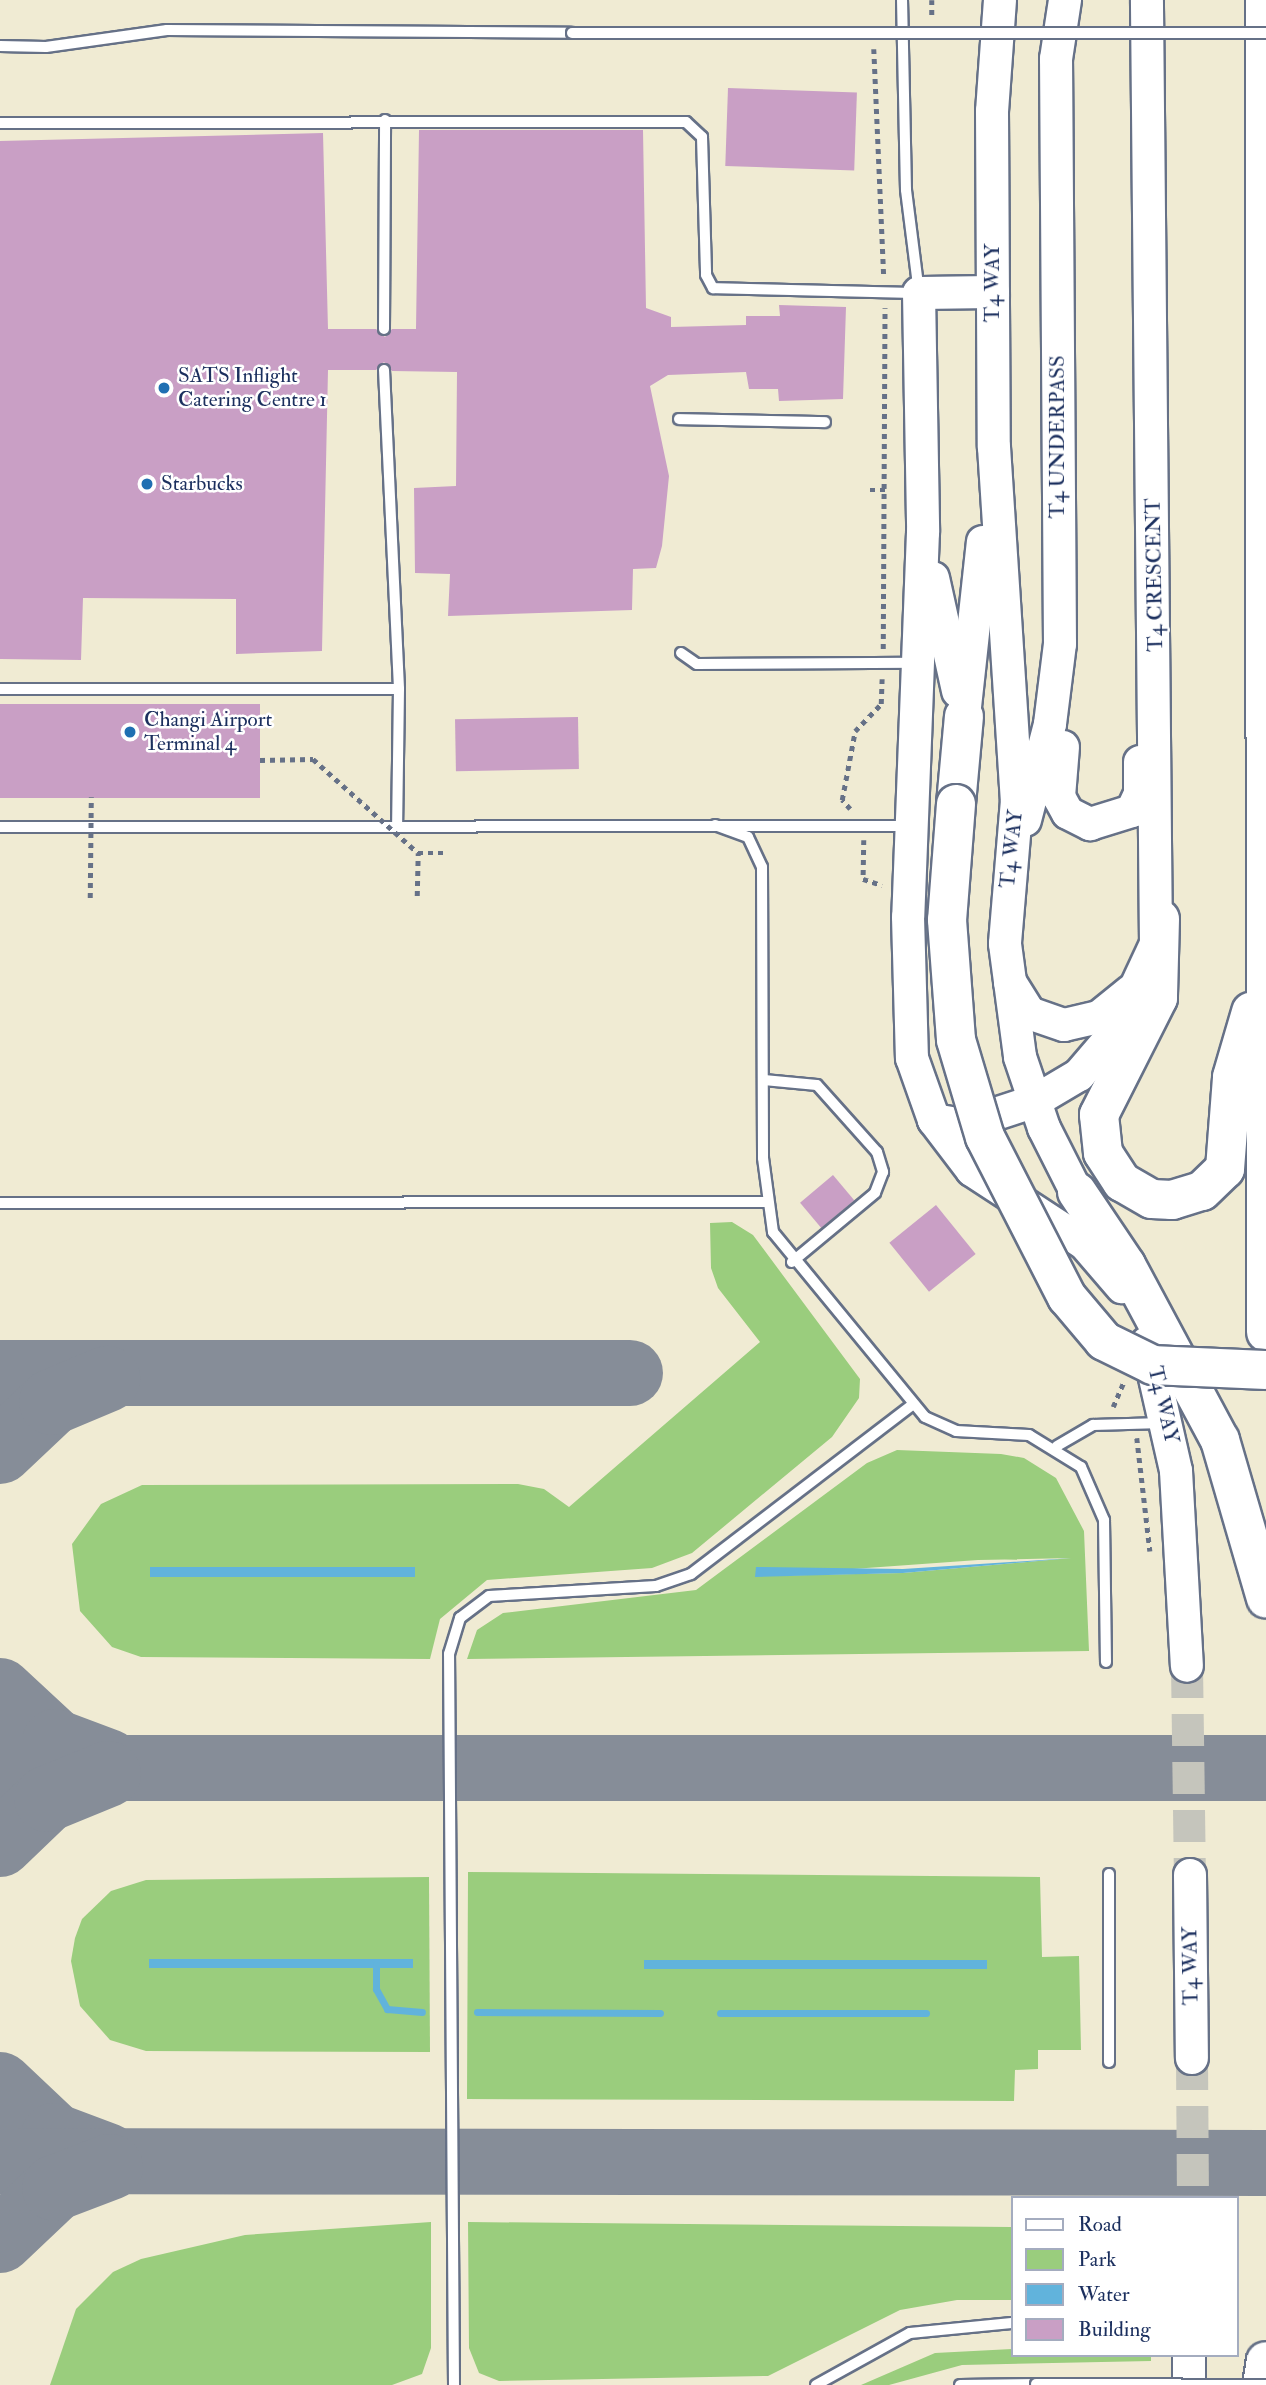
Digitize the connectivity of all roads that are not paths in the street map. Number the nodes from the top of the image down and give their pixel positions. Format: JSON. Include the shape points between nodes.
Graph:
{"nodes":[{"id":1,"x":902,"y":0,"type":"edge"},
{"id":2,"x":1065,"y":0,"type":"edge"},
{"id":3,"x":1146,"y":0,"type":"edge"},
{"id":4,"x":1265,"y":0,"type":"edge"},
{"id":5,"x":997,"y":3,"type":"edge"},
{"id":6,"x":1266,"y":33,"type":"edge"},
{"id":7,"x":0,"y":46,"type":"edge"},
{"id":8,"x":384,"y":120,"type":"junction"},
{"id":9,"x":0,"y":123,"type":"edge"},
{"id":10,"x":993,"y":292,"type":"junction"},
{"id":11,"x":919,"y":293,"type":"junction"},
{"id":12,"x":384,"y":329,"type":"dead end"},
{"id":13,"x":384,"y":370,"type":"dead end"},
{"id":14,"x":679,"y":419,"type":"dead end"},
{"id":15,"x":825,"y":422,"type":"dead end"},
{"id":16,"x":994,"y":447,"type":"junction"},
{"id":17,"x":923,"y":532,"type":"junction"},
{"id":18,"x":1155,"y":580,"type":"junction"},
{"id":19,"x":1060,"y":644,"type":"junction"},
{"id":20,"x":681,"y":653,"type":"dead end"},
{"id":21,"x":919,"y":664,"type":"junction"},
{"id":22,"x":399,"y":689,"type":"junction"},
{"id":23,"x":0,"y":690,"type":"edge"},
{"id":24,"x":964,"y":716,"type":"junction"},
{"id":25,"x":397,"y":824,"type":"junction"},
{"id":26,"x":715,"y":825,"type":"junction"},
{"id":27,"x":0,"y":827,"type":"edge"},
{"id":28,"x":910,"y":827,"type":"junction"},
{"id":29,"x":1010,"y":869,"type":"junction"},
{"id":30,"x":1160,"y":919,"type":"junction"},
{"id":31,"x":1149,"y":967,"type":"junction"},
{"id":32,"x":1007,"y":973,"type":"junction"},
{"id":33,"x":1262,"y":977,"type":"junction"},
{"id":34,"x":764,"y":1080,"type":"junction"},
{"id":35,"x":1035,"y":1101,"type":"junction"},
{"id":36,"x":934,"y":1120,"type":"junction"},
{"id":37,"x":1077,"y":1192,"type":"junction"},
{"id":38,"x":766,"y":1202,"type":"junction"},
{"id":39,"x":0,"y":1203,"type":"edge"},
{"id":40,"x":792,"y":1262,"type":"junction"},
{"id":41,"x":1122,"y":1287,"type":"junction"},
{"id":42,"x":1266,"y":1332,"type":"edge"},
{"id":43,"x":1266,"y":1370,"type":"edge"},
{"id":44,"x":911,"y":1406,"type":"junction"},
{"id":45,"x":1169,"y":1422,"type":"junction"},
{"id":46,"x":1057,"y":1446,"type":"junction"},
{"id":47,"x":1266,"y":1598,"type":"edge"},
{"id":48,"x":1107,"y":1662,"type":"dead end"},
{"id":49,"x":1187,"y":1666,"type":"tunnel mouth"},
{"id":50,"x":1109,"y":1874,"type":"dead end"},
{"id":51,"x":1189,"y":1875,"type":"tunnel mouth"},
{"id":52,"x":1192,"y":2058,"type":"tunnel mouth"},
{"id":53,"x":1109,"y":2062,"type":"dead end"},
{"id":54,"x":1010,"y":2323,"type":"edge"},
{"id":55,"x":1189,"y":2357,"type":"edge"},
{"id":56,"x":1266,"y":2361,"type":"edge"},
{"id":57,"x":1037,"y":2384,"type":"edge"},
{"id":58,"x":454,"y":2385,"type":"edge"},
{"id":59,"x":817,"y":2385,"type":"edge"},
{"id":60,"x":960,"y":2385,"type":"edge"},
{"id":61,"x":1189,"y":2385,"type":"edge"},
{"id":62,"x":1264,"y":2385,"type":"edge"}],
"edges":[{"from":1,"to":11,"type":"lane","via":[[906,190]]},
{"from":2,"to":19,"type":"main road","name":"T4 UNDERPASS","via":[[1056,59]]},
{"from":3,"to":18,"type":"main road","name":"T4 CRESCENT"},
{"from":4,"to":33,"type":"highway"},
{"from":5,"to":10,"type":"main road","name":"T4 WAY","via":[[992,111]]},
{"from":6,"to":7,"type":"lane","bridge":true,"via":[[167,30],[46,47]]},
{"from":8,"to":9,"type":"lane"},
{"from":8,"to":11,"type":"lane","via":[[686,122],[702,137],[706,275],[713,288]]},
{"from":8,"to":12,"type":"lane"},
{"from":10,"to":11,"type":"main road"},
{"from":10,"to":16,"type":"main road","name":"T4 WAY"},
{"from":11,"to":17,"type":"main road"},
{"from":13,"to":22,"type":"lane"},
{"from":14,"to":15,"type":"lane"},
{"from":16,"to":24,"type":"main road"},
{"from":16,"to":29,"type":"main road","name":"T4 WAY","via":[[1017,788]]},
{"from":17,"to":21,"type":"main road"},
{"from":17,"to":24,"type":"main road"},
{"from":18,"to":19,"type":"main road","via":[[1139,730],[1140,794],[1132,811],[1108,823],[1074,818],[1059,797]]},
{"from":18,"to":30,"type":"main road","name":"T4 CRESCENT"},
{"from":19,"to":29,"type":"main road","name":"T4 UNDERPASS","via":[[1042,768]]},
{"from":20,"to":21,"type":"lane","via":[[697,664]]},
{"from":21,"to":28,"type":"main road"},
{"from":22,"to":23,"type":"lane"},
{"from":22,"to":25,"type":"lane"},
{"from":24,"to":43,"type":"highway","bridge":true,"via":[[947,920],[956,1040],[985,1137],[1067,1297],[1104,1341],[1153,1365]]},
{"from":25,"to":26,"type":"lane"},
{"from":25,"to":27,"type":"lane"},
{"from":26,"to":28,"type":"lane"},
{"from":26,"to":34,"type":"lane","via":[[748,837],[762,867]]},
{"from":28,"to":36,"type":"main road","via":[[908,1022],[919,1086]]},
{"from":29,"to":32,"type":"main road","name":"T4 WAY"},
{"from":30,"to":31,"type":"main road","name":"T4 CRESCENT"},
{"from":30,"to":33,"type":"highway","via":[[1158,998],[1099,1115],[1103,1153],[1136,1192],[1153,1199],[1188,1197],[1225,1169],[1231,1077]]},
{"from":31,"to":32,"type":"main road","via":[[1099,1017],[1064,1025],[1029,1013]]},
{"from":31,"to":35,"type":"main road","name":"T4 CRESCENT","via":[[1098,1056],[1058,1090]]},
{"from":32,"to":35,"type":"main road","name":"T4 WAY","via":[[1012,1023]]},
{"from":33,"to":42,"type":"highway"},
{"from":34,"to":38,"type":"lane"},
{"from":34,"to":40,"type":"lane","via":[[817,1085],[877,1152],[883,1172],[875,1193]]},
{"from":35,"to":36,"type":"main road","name":"T4 CRESCENT","via":[[962,1125]]},
{"from":35,"to":37,"type":"main road","name":"T4 WAY"},
{"from":36,"to":41,"type":"main road","via":[[972,1170],[1085,1244]]},
{"from":37,"to":41,"type":"main road","name":"T4 WAY"},
{"from":37,"to":47,"type":"highway","via":[[1126,1265],[1220,1440]]},
{"from":38,"to":39,"type":"lane"},
{"from":38,"to":40,"type":"lane","via":[[773,1232]]},
{"from":40,"to":44,"type":"lane"},
{"from":41,"to":45,"type":"main road","name":"T4 WAY","via":[[1153,1358]]},
{"from":44,"to":46,"type":"lane","via":[[956,1431],[1029,1435]]},
{"from":44,"to":58,"type":"lane","via":[[691,1574],[656,1586],[489,1596],[460,1618],[449,1654]]},
{"from":45,"to":46,"type":"lane","via":[[1093,1425]]},
{"from":45,"to":49,"type":"main road","name":"T4 WAY"},
{"from":46,"to":48,"type":"lane","via":[[1081,1467],[1104,1520]]},
{"from":50,"to":53,"type":"lane"},
{"from":51,"to":52,"type":"main road","name":"T4 WAY"},
{"from":54,"to":59,"type":"lane","via":[[910,2333]]},
{"from":55,"to":61,"type":"main road"},
{"from":56,"to":62,"type":"highway"},
{"from":57,"to":60,"type":"lane"},
{"from":57,"to":62,"type":"lane","bridge":true}]}
